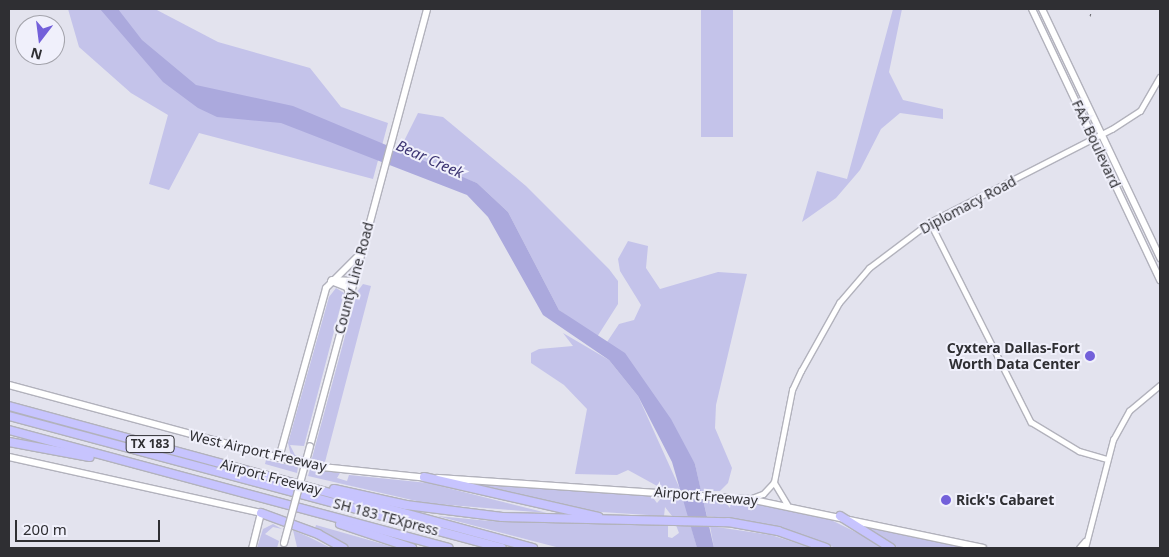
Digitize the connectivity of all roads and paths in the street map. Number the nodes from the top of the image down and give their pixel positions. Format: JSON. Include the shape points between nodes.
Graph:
{"nodes":[{"id":1,"x":427,"y":9,"type":"edge"},
{"id":2,"x":1032,"y":9,"type":"edge"},
{"id":3,"x":1042,"y":9,"type":"edge"},
{"id":4,"x":1068,"y":63,"type":"junction"},
{"id":5,"x":1060,"y":68,"type":"junction"},
{"id":6,"x":1160,"y":77,"type":"edge"},
{"id":7,"x":1104,"y":134,"type":"junction"},
{"id":8,"x":1093,"y":140,"type":"junction"},
{"id":9,"x":1138,"y":211,"type":"junction"},
{"id":10,"x":1129,"y":215,"type":"junction"},
{"id":11,"x":930,"y":222,"type":"junction"},
{"id":12,"x":361,"y":252,"type":"junction"},
{"id":13,"x":1160,"y":258,"type":"edge"},
{"id":14,"x":354,"y":278,"type":"junction"},
{"id":15,"x":331,"y":280,"type":"junction"},
{"id":16,"x":1160,"y":280,"type":"edge"},
{"id":17,"x":349,"y":295,"type":"junction"},
{"id":18,"x":1160,"y":384,"type":"edge"},
{"id":19,"x":9,"y":385,"type":"edge"},
{"id":20,"x":9,"y":406,"type":"edge"},
{"id":21,"x":9,"y":416,"type":"edge"},
{"id":22,"x":9,"y":420,"type":"edge"},
{"id":23,"x":9,"y":430,"type":"edge"},
{"id":24,"x":9,"y":442,"type":"edge"},
{"id":25,"x":9,"y":456,"type":"edge"},
{"id":26,"x":279,"y":458,"type":"junction"},
{"id":27,"x":1107,"y":459,"type":"junction"},
{"id":28,"x":117,"y":460,"type":"junction"},
{"id":29,"x":424,"y":477,"type":"junction"},
{"id":30,"x":290,"y":482,"type":"junction"},
{"id":31,"x":774,"y":482,"type":"junction"},
{"id":32,"x":749,"y":499,"type":"junction"},
{"id":33,"x":787,"y":504,"type":"junction"},
{"id":34,"x":299,"y":509,"type":"junction"},
{"id":35,"x":261,"y":513,"type":"junction"},
{"id":36,"x":840,"y":516,"type":"junction"},
{"id":37,"x":602,"y":519,"type":"junction"},
{"id":38,"x":1085,"y":541,"type":"junction"},
{"id":39,"x":283,"y":545,"type":"edge"},
{"id":40,"x":252,"y":548,"type":"edge"},
{"id":41,"x":343,"y":548,"type":"edge"},
{"id":42,"x":412,"y":548,"type":"edge"},
{"id":43,"x":448,"y":548,"type":"edge"},
{"id":44,"x":483,"y":548,"type":"edge"},
{"id":45,"x":502,"y":548,"type":"edge"},
{"id":46,"x":533,"y":548,"type":"edge"},
{"id":47,"x":826,"y":548,"type":"edge"},
{"id":48,"x":891,"y":548,"type":"edge"},
{"id":49,"x":983,"y":548,"type":"edge"},
{"id":50,"x":1079,"y":548,"type":"edge"},
{"id":51,"x":1085,"y":548,"type":"edge"}],
"edges":[{"from":1,"to":12,"type":"main road","name":"County Line Road"},
{"from":2,"to":5,"type":"main road","name":"FAA Boulevard"},
{"from":3,"to":4,"type":"main road","name":"FAA Boulevard"},
{"from":4,"to":5,"type":"main road"},
{"from":4,"to":7,"type":"main road","name":"FAA Boulevard"},
{"from":5,"to":8,"type":"main road","name":"FAA Boulevard"},
{"from":6,"to":7,"type":"street","name":"Diplomacy Road","via":[[1140,111]]},
{"from":7,"to":8,"type":"street","name":"Diplomacy Road"},
{"from":7,"to":9,"type":"main road","name":"FAA Boulevard"},
{"from":8,"to":10,"type":"main road","name":"FAA Boulevard"},
{"from":8,"to":11,"type":"street","name":"Diplomacy Road"},
{"from":9,"to":10,"type":"main road"},
{"from":9,"to":13,"type":"main road","name":"FAA Boulevard"},
{"from":10,"to":16,"type":"main road","name":"FAA Boulevard"},
{"from":11,"to":27,"type":"street","via":[[1030,422],[1078,451]]},
{"from":11,"to":31,"type":"street","name":"Diplomacy Road","via":[[869,268],[819,335],[792,390]]},
{"from":12,"to":14,"type":"main road","name":"County Line Road"},
{"from":12,"to":15,"type":"main road"},
{"from":14,"to":15,"type":"main road","via":[[341,274]]},
{"from":14,"to":17,"type":"main road","name":"County Line Road"},
{"from":15,"to":17,"type":"main road","via":[[347,287]]},
{"from":15,"to":26,"type":"main road"},
{"from":17,"to":39,"type":"main road","name":"County Line Road","bridge":true},
{"from":18,"to":27,"type":"street","via":[[1127,414]]},
{"from":19,"to":26,"type":"main road","name":"West Airport Freeway"},
{"from":20,"to":30,"type":"highway","name":"Airport Freeway","number":"TX 183"},
{"from":21,"to":45,"type":"highway","name":"SH 183 TEXpress"},
{"from":22,"to":44,"type":"highway","name":"SH 183 TEXpress"},
{"from":23,"to":28,"type":"highway","name":"Airport Freeway","number":"TX 183"},
{"from":24,"to":28,"type":"highway"},
{"from":25,"to":35,"type":"main road"},
{"from":26,"to":29,"type":"main road","name":"West Airport Freeway"},
{"from":27,"to":38,"type":"street"},
{"from":28,"to":34,"type":"highway","name":"Airport Freeway","number":"TX 183"},
{"from":29,"to":32,"type":"main road","name":"Airport Freeway"},
{"from":29,"to":37,"type":"highway"},
{"from":30,"to":37,"type":"highway","via":[[448,512]]},
{"from":30,"to":46,"type":"highway","name":"Airport Freeway","number":"TX 183"},
{"from":31,"to":32,"type":"street","via":[[763,494]]},
{"from":31,"to":33,"type":"street"},
{"from":32,"to":33,"type":"main road","name":"Airport Freeway"},
{"from":33,"to":36,"type":"main road","name":"Airport Freeway"},
{"from":34,"to":42,"type":"highway"},
{"from":34,"to":43,"type":"highway","name":"Airport Freeway","number":"TX 183"},
{"from":35,"to":40,"type":"main road"},
{"from":35,"to":41,"type":"highway","via":[[309,530]]},
{"from":36,"to":48,"type":"highway"},
{"from":36,"to":49,"type":"main road","name":"Airport Freeway"},
{"from":37,"to":47,"type":"highway","via":[[744,524]]},
{"from":38,"to":50,"type":"street"},
{"from":38,"to":51,"type":"street"}]}
